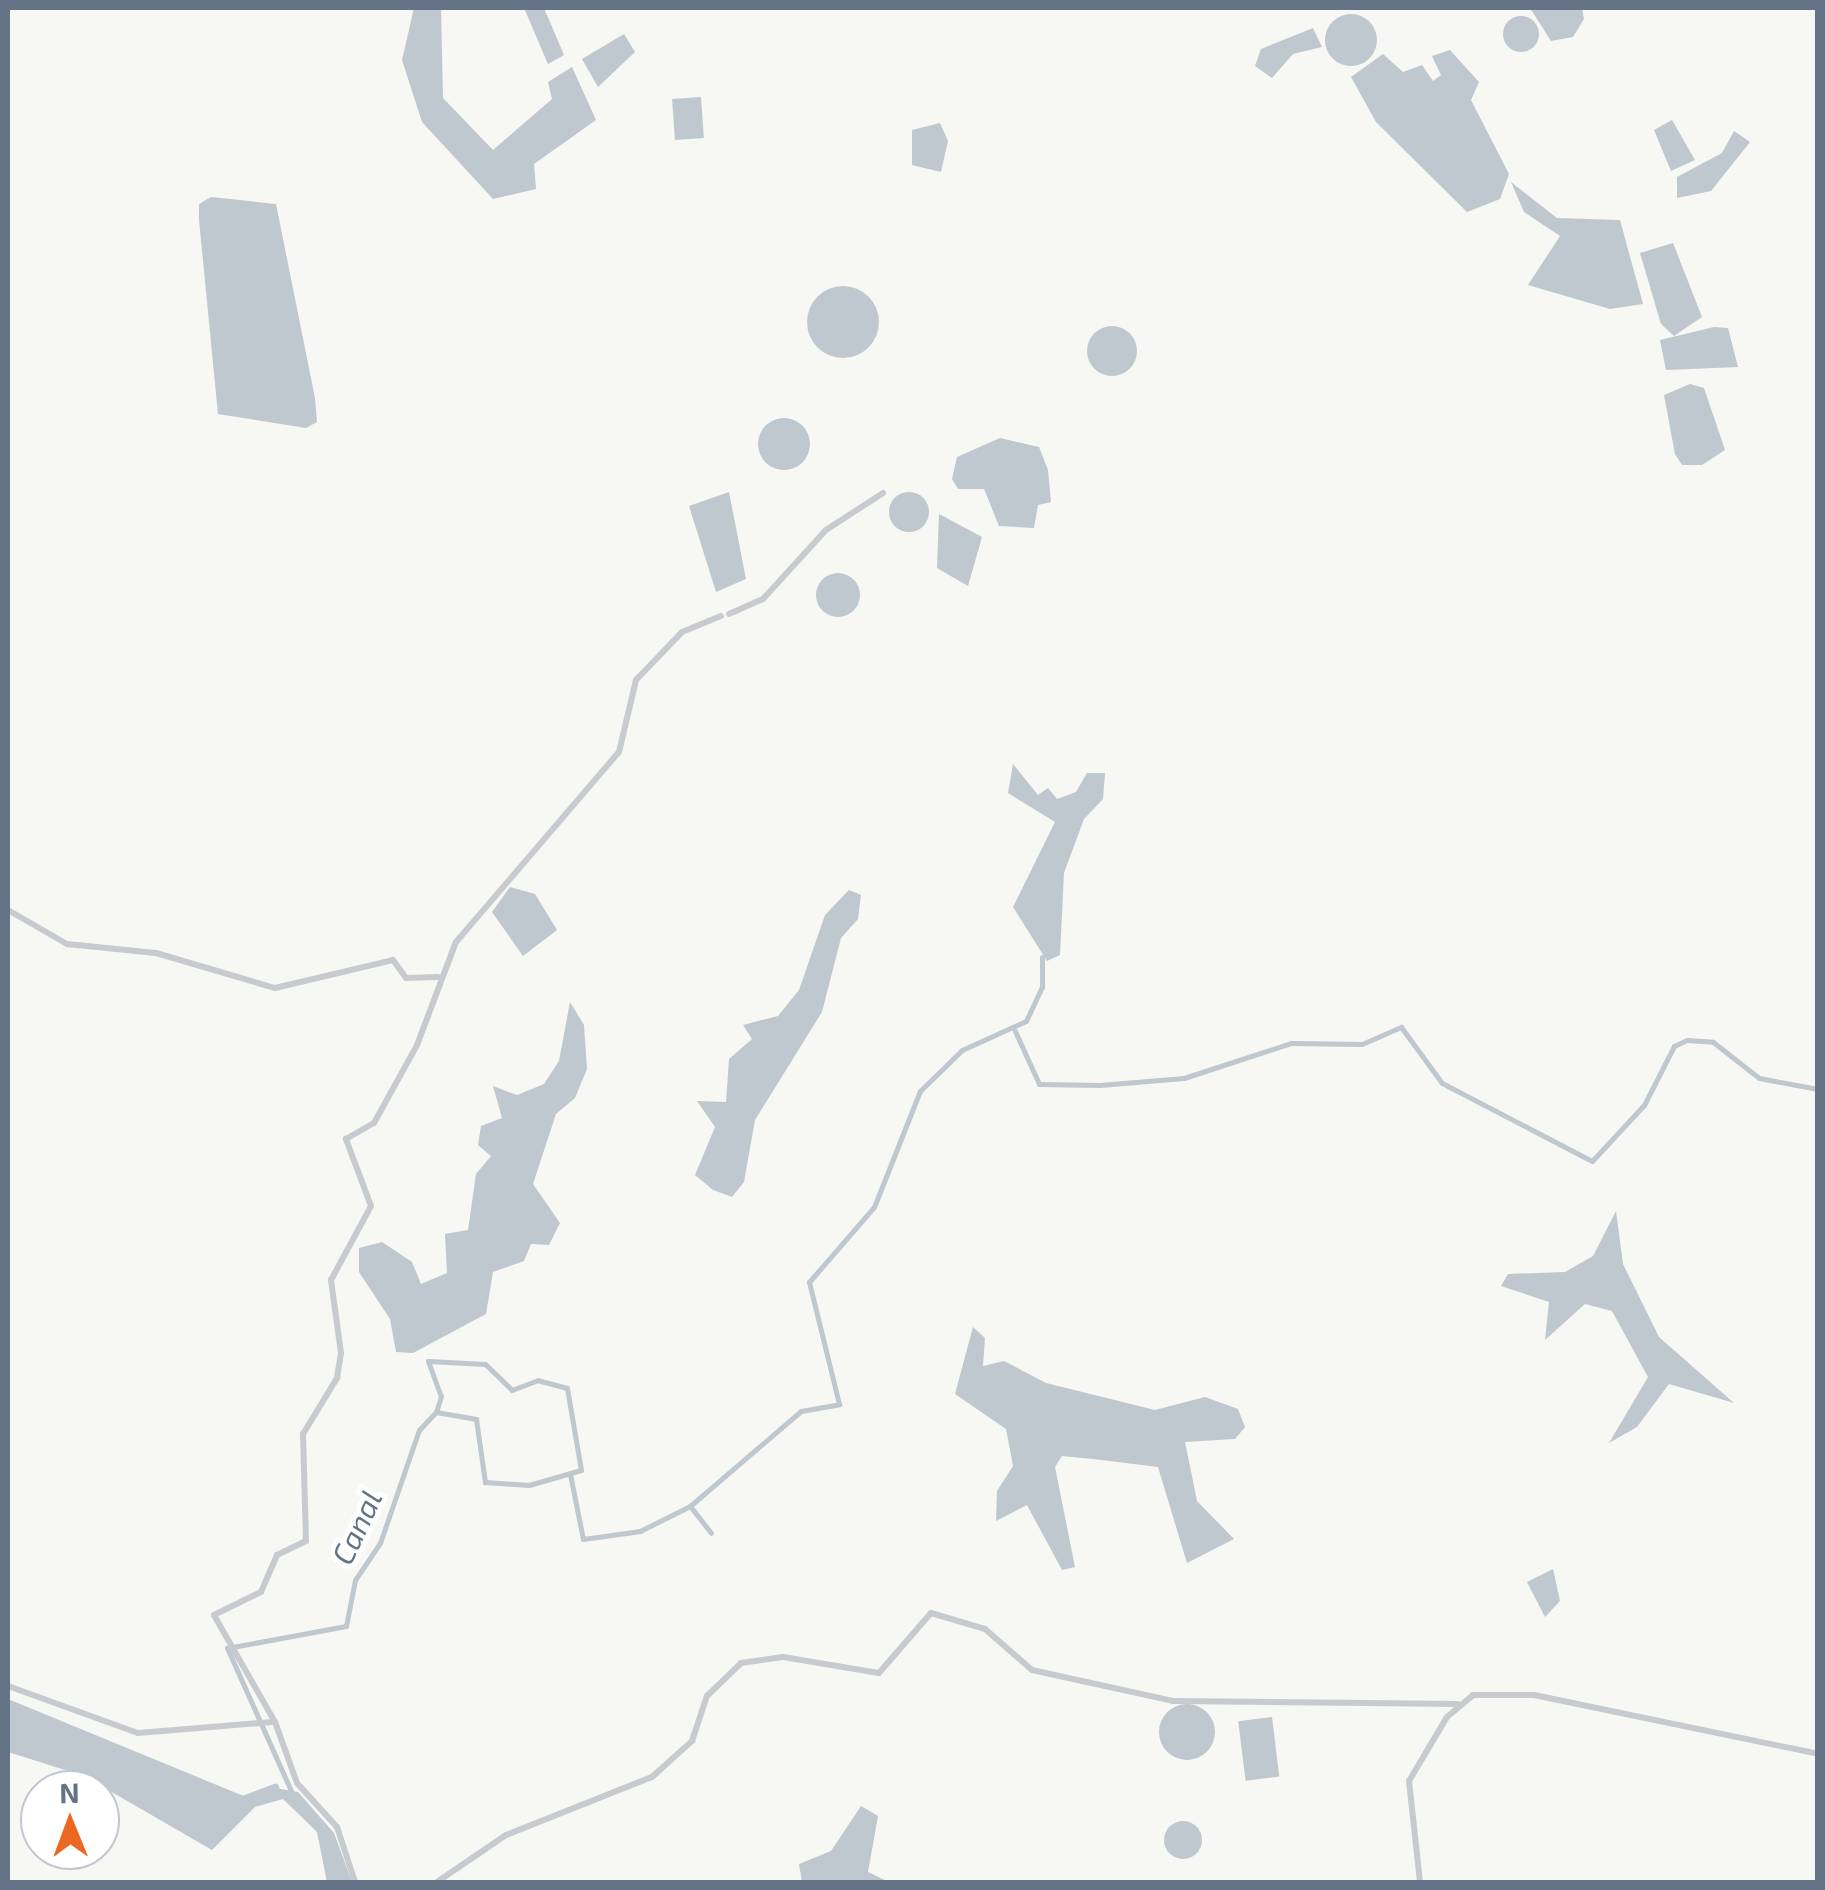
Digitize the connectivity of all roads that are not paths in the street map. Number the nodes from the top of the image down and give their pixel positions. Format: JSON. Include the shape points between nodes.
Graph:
{"nodes":[{"id":1,"x":883,"y":493,"type":"dead end"},
{"id":2,"x":8,"y":910,"type":"edge"},
{"id":3,"x":438,"y":977,"type":"junction"},
{"id":4,"x":8,"y":1686,"type":"edge"},
{"id":5,"x":1458,"y":1704,"type":"junction"},
{"id":6,"x":274,"y":1722,"type":"junction"},
{"id":7,"x":1818,"y":1754,"type":"edge"},
{"id":8,"x":355,"y":1882,"type":"edge"},
{"id":9,"x":437,"y":1882,"type":"edge"},
{"id":10,"x":1420,"y":1882,"type":"edge"}],
"edges":[{"from":1,"to":3,"type":"street","via":[[826,530],[763,599],[682,632],[636,680],[620,752],[556,835],[489,898]]},
{"from":2,"to":3,"type":"street","via":[[67,944],[156,953],[275,988],[393,960],[406,978]]},
{"from":3,"to":6,"type":"street","via":[[417,1045],[374,1123],[346,1140],[371,1206],[332,1280],[341,1353],[338,1378],[303,1434],[306,1541],[276,1556],[261,1592],[214,1615]]},
{"from":4,"to":6,"type":"street","via":[[138,1732]]},
{"from":5,"to":7,"type":"street","via":[[1487,1692],[1534,1695]]},
{"from":5,"to":9,"type":"street","via":[[1173,1701],[1032,1670],[986,1629],[931,1612],[880,1673],[783,1657],[741,1664],[707,1696],[692,1741],[652,1777],[506,1835]]},
{"from":5,"to":10,"type":"street","via":[[1409,1781]]},
{"from":6,"to":8,"type":"street","via":[[297,1782],[337,1826]]}]}
